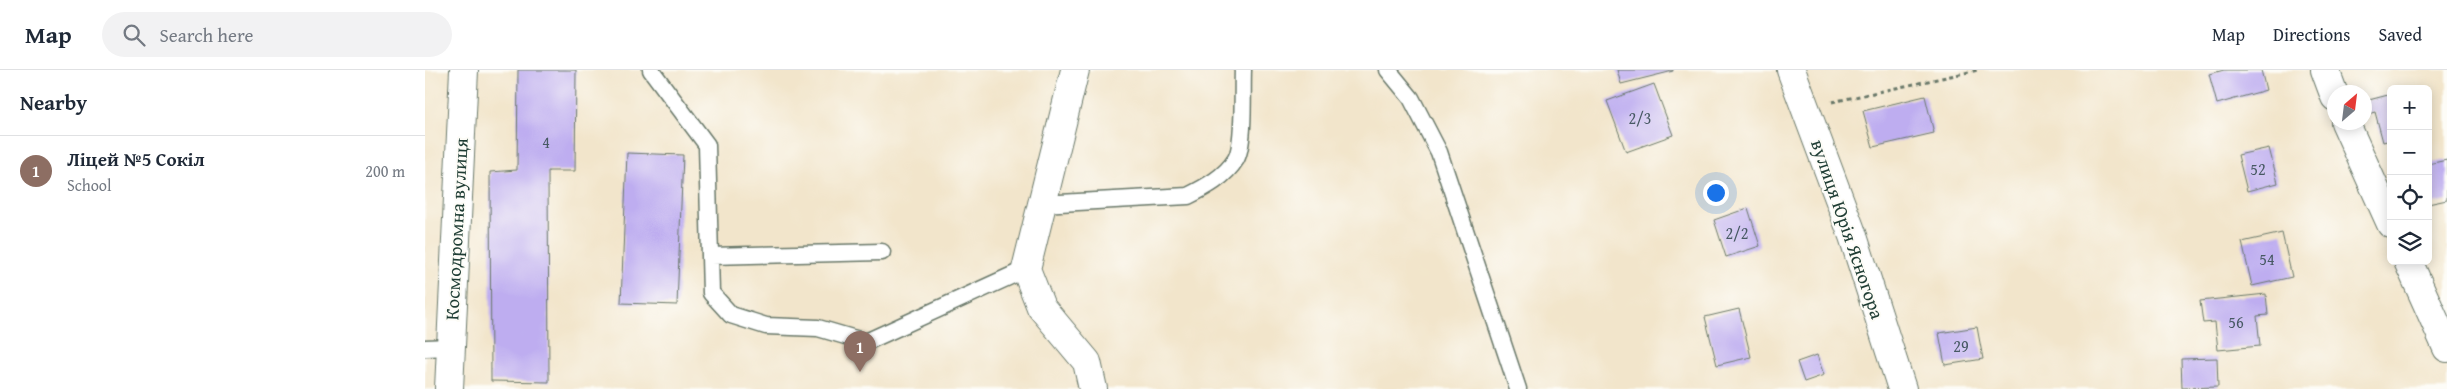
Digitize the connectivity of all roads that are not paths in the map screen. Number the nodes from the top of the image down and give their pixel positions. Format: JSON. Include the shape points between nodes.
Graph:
{"nodes":[{"id":1,"x":464,"y":70,"type":"edge"},
{"id":2,"x":651,"y":70,"type":"edge"},
{"id":3,"x":1075,"y":70,"type":"edge"},
{"id":4,"x":1243,"y":70,"type":"edge"},
{"id":5,"x":1388,"y":70,"type":"edge"},
{"id":6,"x":1791,"y":70,"type":"edge"},
{"id":7,"x":2325,"y":70,"type":"edge"},
{"id":8,"x":2331,"y":85,"type":"edge"},
{"id":9,"x":2349,"y":130,"type":"edge"},
{"id":10,"x":1041,"y":204,"type":"junction"},
{"id":11,"x":2389,"y":220,"type":"edge"},
{"id":12,"x":882,"y":252,"type":"dead end"},
{"id":13,"x":711,"y":256,"type":"junction"},
{"id":14,"x":2410,"y":265,"type":"edge"},
{"id":15,"x":1026,"y":268,"type":"junction"},
{"id":16,"x":437,"y":348,"type":"edge"},
{"id":17,"x":2447,"y":348,"type":"edge"},
{"id":18,"x":449,"y":389,"type":"edge"},
{"id":19,"x":1093,"y":389,"type":"edge"},
{"id":20,"x":1518,"y":389,"type":"edge"},
{"id":21,"x":1902,"y":389,"type":"edge"}],
"edges":[{"from":1,"to":16,"type":"street","name":"Космодромна вулиця"},
{"from":2,"to":13,"type":"lane","via":[[707,145]]},
{"from":3,"to":10,"type":"street"},
{"from":4,"to":10,"type":"lane","via":[[1238,157],[1208,186],[1188,196]]},
{"from":5,"to":20,"type":"lane","via":[[1411,98],[1439,152]]},
{"from":6,"to":21,"type":"street","name":"вулиця Юрія Ясногора","via":[[1853,236]]},
{"from":7,"to":8,"type":"street"},
{"from":9,"to":11,"type":"street"},
{"from":10,"to":15,"type":"street"},
{"from":12,"to":13,"type":"lane"},
{"from":13,"to":15,"type":"lane","via":[[711,294],[731,315],[766,326],[818,328],[866,342]]},
{"from":14,"to":17,"type":"street"},
{"from":15,"to":19,"type":"street","via":[[1041,306],[1087,362]]},
{"from":16,"to":18,"type":"street","name":"Космодромна вулиця"}]}
